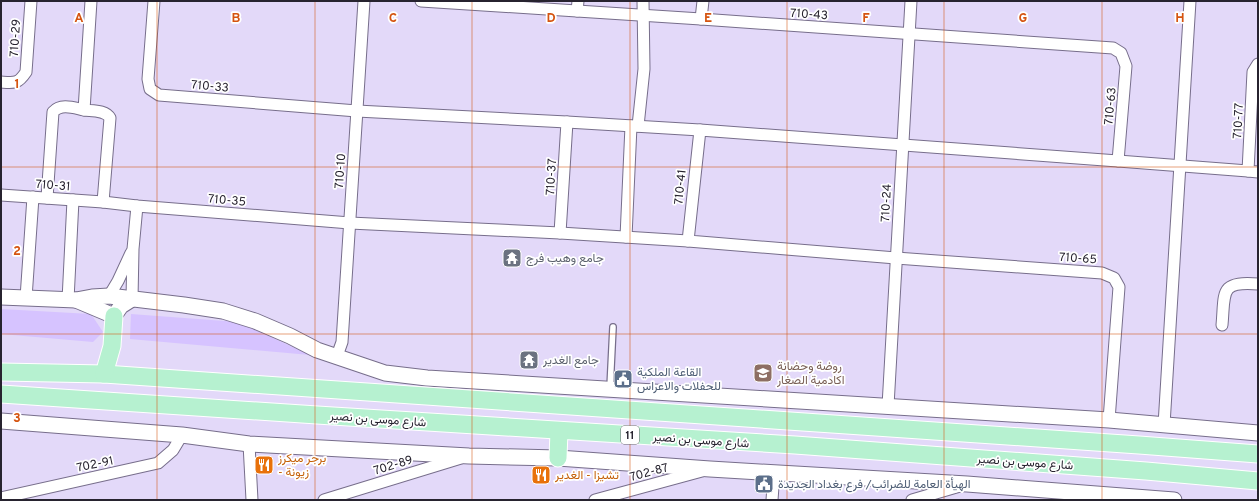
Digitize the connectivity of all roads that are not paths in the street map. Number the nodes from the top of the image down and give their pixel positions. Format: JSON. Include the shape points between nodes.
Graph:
{"nodes":[{"id":1,"x":31,"y":1,"type":"edge"},
{"id":2,"x":92,"y":1,"type":"edge"},
{"id":3,"x":154,"y":1,"type":"edge"},
{"id":4,"x":364,"y":1,"type":"edge"},
{"id":5,"x":421,"y":1,"type":"edge"},
{"id":6,"x":643,"y":1,"type":"edge"},
{"id":7,"x":703,"y":1,"type":"edge"},
{"id":8,"x":911,"y":1,"type":"edge"},
{"id":9,"x":1190,"y":1,"type":"edge"},
{"id":10,"x":578,"y":6,"type":"edge"},
{"id":11,"x":643,"y":15,"type":"junction"},
{"id":12,"x":701,"y":19,"type":"junction"},
{"id":13,"x":909,"y":35,"type":"junction"},
{"id":14,"x":1258,"y":64,"type":"edge"},
{"id":15,"x":1,"y":82,"type":"edge"},
{"id":16,"x":84,"y":110,"type":"junction"},
{"id":17,"x":357,"y":112,"type":"junction"},
{"id":18,"x":567,"y":122,"type":"junction"},
{"id":19,"x":634,"y":126,"type":"junction"},
{"id":20,"x":700,"y":130,"type":"junction"},
{"id":21,"x":903,"y":145,"type":"junction"},
{"id":22,"x":1118,"y":161,"type":"junction"},
{"id":23,"x":1180,"y":166,"type":"junction"},
{"id":24,"x":1253,"y":171,"type":"edge"},
{"id":25,"x":1,"y":195,"type":"edge"},
{"id":26,"x":33,"y":197,"type":"junction"},
{"id":27,"x":48,"y":198,"type":"junction"},
{"id":28,"x":74,"y":200,"type":"junction"},
{"id":29,"x":102,"y":202,"type":"junction"},
{"id":30,"x":137,"y":206,"type":"junction"},
{"id":31,"x":350,"y":224,"type":"junction"},
{"id":32,"x":560,"y":232,"type":"junction"},
{"id":33,"x":626,"y":237,"type":"junction"},
{"id":34,"x":688,"y":241,"type":"junction"},
{"id":35,"x":133,"y":249,"type":"junction"},
{"id":36,"x":896,"y":258,"type":"junction"},
{"id":37,"x":1258,"y":284,"type":"edge"},
{"id":38,"x":109,"y":296,"type":"junction"},
{"id":39,"x":1,"y":297,"type":"edge"},
{"id":40,"x":26,"y":298,"type":"junction"},
{"id":41,"x":132,"y":299,"type":"junction"},
{"id":42,"x":72,"y":300,"type":"junction"},
{"id":43,"x":114,"y":316,"type":"junction"},
{"id":44,"x":1222,"y":325,"type":"dead end"},
{"id":45,"x":613,"y":327,"type":"dead end"},
{"id":46,"x":340,"y":349,"type":"junction"},
{"id":47,"x":1,"y":372,"type":"edge"},
{"id":48,"x":104,"y":374,"type":"junction"},
{"id":49,"x":610,"y":388,"type":"junction"},
{"id":50,"x":5,"y":395,"type":"edge"},
{"id":51,"x":888,"y":406,"type":"junction"},
{"id":52,"x":1109,"y":420,"type":"junction"},
{"id":53,"x":1,"y":421,"type":"edge"},
{"id":54,"x":1164,"y":425,"type":"junction"},
{"id":55,"x":560,"y":431,"type":"junction"},
{"id":56,"x":1258,"y":433,"type":"edge"},
{"id":57,"x":182,"y":435,"type":"junction"},
{"id":58,"x":249,"y":444,"type":"junction"},
{"id":59,"x":1258,"y":454,"type":"edge"},
{"id":60,"x":469,"y":456,"type":"junction"},
{"id":61,"x":558,"y":458,"type":"junction"},
{"id":62,"x":710,"y":469,"type":"junction"},
{"id":63,"x":774,"y":473,"type":"junction"},
{"id":64,"x":1258,"y":481,"type":"edge"},
{"id":65,"x":967,"y":484,"type":"junction"},
{"id":66,"x":1,"y":498,"type":"edge"},
{"id":67,"x":252,"y":500,"type":"edge"},
{"id":68,"x":324,"y":500,"type":"edge"},
{"id":69,"x":595,"y":500,"type":"edge"},
{"id":70,"x":772,"y":500,"type":"edge"},
{"id":71,"x":912,"y":500,"type":"edge"},
{"id":72,"x":1174,"y":500,"type":"edge"}],
"edges":[{"from":1,"to":15,"type":"street","name":"710-29","via":[[26,72],[20,80],[13,83]]},
{"from":2,"to":16,"type":"street"},
{"from":3,"to":17,"type":"street","name":"710-33","via":[[148,79],[150,89],[159,95]]},
{"from":4,"to":17,"type":"street","name":"710-10"},
{"from":5,"to":10,"type":"street","name":"710-43"},
{"from":6,"to":11,"type":"street"},
{"from":7,"to":12,"type":"street"},
{"from":8,"to":13,"type":"street","name":"710-24"},
{"from":9,"to":23,"type":"street"},
{"from":10,"to":11,"type":"street","name":"710-43"},
{"from":11,"to":12,"type":"street","name":"710-43"},
{"from":11,"to":19,"type":"street","via":[[644,69]]},
{"from":12,"to":13,"type":"street","name":"710-43"},
{"from":13,"to":21,"type":"street","name":"710-24"},
{"from":13,"to":22,"type":"street","name":"710-63","via":[[1113,48],[1121,52],[1126,66]]},
{"from":14,"to":24,"type":"street","name":"710-77","via":[[1254,72]]},
{"from":16,"to":27,"type":"street","via":[[61,107],[53,112]]},
{"from":16,"to":29,"type":"street","via":[[105,113],[110,118]]},
{"from":17,"to":18,"type":"street"},
{"from":17,"to":31,"type":"street","name":"710-10"},
{"from":18,"to":19,"type":"street"},
{"from":18,"to":32,"type":"street","name":"710-37"},
{"from":19,"to":20,"type":"street"},
{"from":19,"to":33,"type":"street"},
{"from":20,"to":21,"type":"street"},
{"from":20,"to":34,"type":"street","name":"710-41"},
{"from":21,"to":22,"type":"street"},
{"from":21,"to":36,"type":"street","name":"710-24"},
{"from":22,"to":23,"type":"street"},
{"from":23,"to":24,"type":"street"},
{"from":23,"to":54,"type":"street"},
{"from":25,"to":26,"type":"street","name":"710-31"},
{"from":26,"to":27,"type":"street","name":"710-31"},
{"from":26,"to":40,"type":"street"},
{"from":27,"to":28,"type":"street","name":"710-31"},
{"from":28,"to":29,"type":"street","name":"710-31"},
{"from":28,"to":42,"type":"street"},
{"from":29,"to":30,"type":"street","name":"710-35"},
{"from":30,"to":31,"type":"street","name":"710-35"},
{"from":30,"to":35,"type":"street"},
{"from":31,"to":32,"type":"street"},
{"from":31,"to":46,"type":"street","name":"710-10"},
{"from":32,"to":33,"type":"street"},
{"from":33,"to":34,"type":"street"},
{"from":34,"to":36,"type":"street"},
{"from":35,"to":38,"type":"street"},
{"from":35,"to":41,"type":"street"},
{"from":36,"to":51,"type":"street","name":"710-24"},
{"from":36,"to":52,"type":"street","name":"710-65","via":[[1102,273],[1114,278],[1119,287]]},
{"from":37,"to":44,"type":"street","via":[[1241,283],[1230,286],[1225,293]]},
{"from":38,"to":41,"type":"street"},
{"from":38,"to":42,"type":"street"},
{"from":39,"to":40,"type":"street"},
{"from":40,"to":42,"type":"street"},
{"from":41,"to":43,"type":"street"},
{"from":41,"to":46,"type":"street","via":[[223,311],[255,321],[318,350]]},
{"from":42,"to":43,"type":"street"},
{"from":43,"to":48,"type":"main road","via":[[112,346]]},
{"from":45,"to":49,"type":"lane"},
{"from":46,"to":49,"type":"street","via":[[385,373],[428,378]]},
{"from":47,"to":48,"type":"main road","name":"شارع موسى بن نصير","number":"11"},
{"from":48,"to":59,"type":"main road","name":"شارع موسى بن نصير","number":"11"},
{"from":49,"to":51,"type":"street"},
{"from":50,"to":55,"type":"main road","name":"شارع موسى بن نصير","number":"11"},
{"from":51,"to":52,"type":"street"},
{"from":52,"to":54,"type":"street"},
{"from":53,"to":57,"type":"street"},
{"from":54,"to":56,"type":"street"},
{"from":55,"to":61,"type":"main road"},
{"from":55,"to":64,"type":"main road","name":"شارع موسى بن نصير","number":"11","via":[[819,447]]},
{"from":57,"to":58,"type":"street"},
{"from":57,"to":66,"type":"street","name":"702-91","via":[[173,450],[158,463]]},
{"from":58,"to":60,"type":"street"},
{"from":58,"to":67,"type":"street"},
{"from":60,"to":61,"type":"street"},
{"from":60,"to":68,"type":"street","name":"702-89"},
{"from":61,"to":62,"type":"street"},
{"from":62,"to":63,"type":"street"},
{"from":62,"to":69,"type":"street","name":"702-87"},
{"from":63,"to":65,"type":"street"},
{"from":63,"to":70,"type":"street"},
{"from":65,"to":71,"type":"street"},
{"from":65,"to":72,"type":"street"}]}
